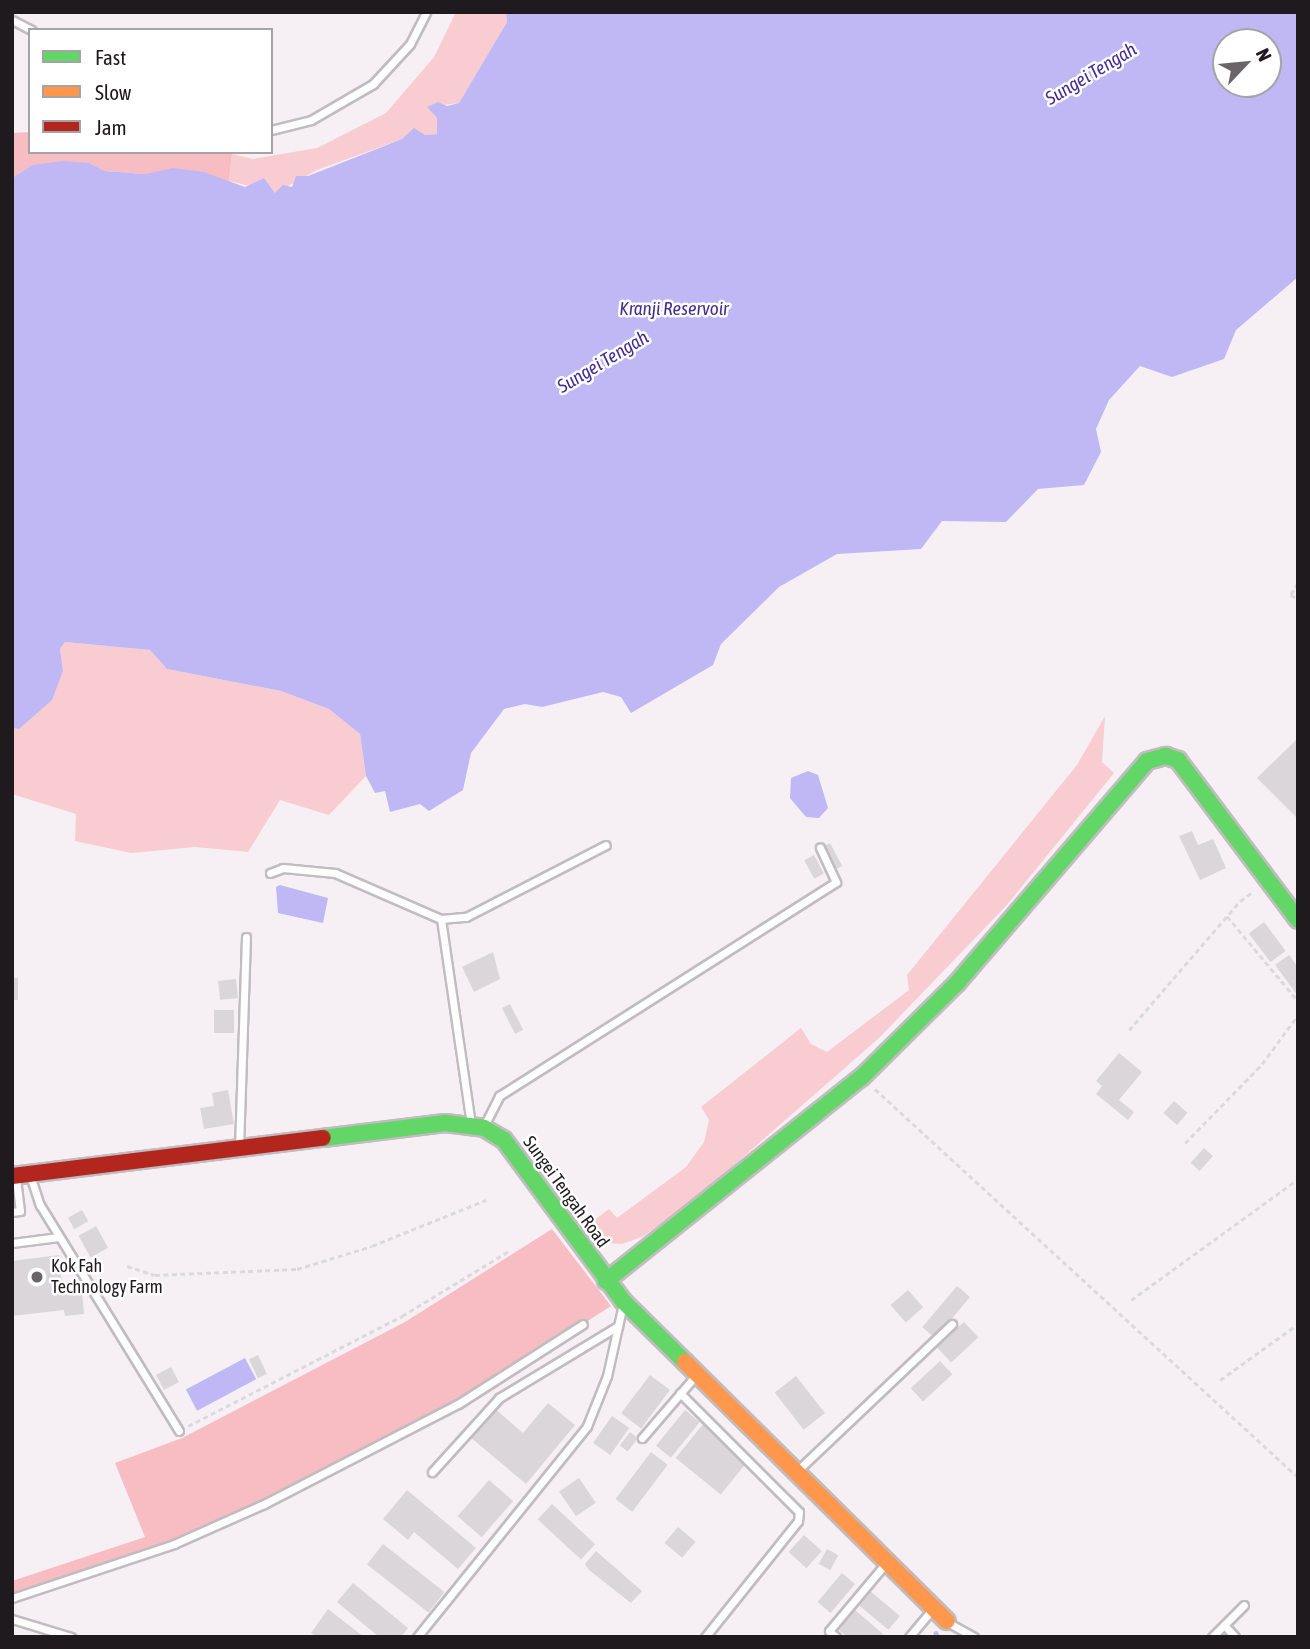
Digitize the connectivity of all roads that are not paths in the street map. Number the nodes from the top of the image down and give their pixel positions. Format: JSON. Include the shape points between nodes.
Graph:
{"nodes":[{"id":1,"x":426,"y":12,"type":"edge"},
{"id":2,"x":12,"y":20,"type":"edge"},
{"id":3,"x":28,"y":28,"type":"edge"},
{"id":4,"x":273,"y":130,"type":"edge"},
{"id":5,"x":606,"y":845,"type":"dead end"},
{"id":6,"x":820,"y":847,"type":"dead end"},
{"id":7,"x":270,"y":873,"type":"dead end"},
{"id":8,"x":440,"y":919,"type":"junction"},
{"id":9,"x":1298,"y":920,"type":"edge"},
{"id":10,"x":246,"y":937,"type":"dead end"},
{"id":11,"x":477,"y":1126,"type":"junction"},
{"id":12,"x":239,"y":1149,"type":"junction"},
{"id":13,"x":19,"y":1175,"type":"edge"},
{"id":14,"x":12,"y":1212,"type":"edge"},
{"id":15,"x":60,"y":1237,"type":"junction"},
{"id":16,"x":12,"y":1243,"type":"edge"},
{"id":17,"x":606,"y":1281,"type":"junction"},
{"id":18,"x":623,"y":1301,"type":"junction"},
{"id":19,"x":583,"y":1324,"type":"dead end"},
{"id":20,"x":952,"y":1324,"type":"dead end"},
{"id":21,"x":618,"y":1326,"type":"junction"},
{"id":22,"x":697,"y":1373,"type":"junction"},
{"id":23,"x":680,"y":1393,"type":"junction"},
{"id":24,"x":179,"y":1431,"type":"road end"},
{"id":25,"x":642,"y":1438,"type":"dead end"},
{"id":26,"x":432,"y":1472,"type":"dead end"},
{"id":27,"x":796,"y":1472,"type":"junction"},
{"id":28,"x":886,"y":1563,"type":"junction"},
{"id":29,"x":12,"y":1598,"type":"edge"},
{"id":30,"x":1244,"y":1605,"type":"dead end"},
{"id":31,"x":933,"y":1608,"type":"junction"},
{"id":32,"x":12,"y":1619,"type":"edge"},
{"id":33,"x":947,"y":1621,"type":"joint"},
{"id":34,"x":1224,"y":1625,"type":"junction"},
{"id":35,"x":71,"y":1637,"type":"edge"},
{"id":36,"x":417,"y":1637,"type":"edge"},
{"id":37,"x":705,"y":1637,"type":"edge"},
{"id":38,"x":836,"y":1637,"type":"edge"},
{"id":39,"x":909,"y":1637,"type":"edge"},
{"id":40,"x":974,"y":1637,"type":"edge"},
{"id":41,"x":1212,"y":1637,"type":"edge"},
{"id":42,"x":1235,"y":1637,"type":"edge"}],
"edges":[{"from":1,"to":4,"type":"lane","via":[[410,44],[373,84],[311,120]]},
{"from":2,"to":3,"type":"lane"},
{"from":5,"to":8,"type":"lane","via":[[484,909],[466,917]]},
{"from":6,"to":11,"type":"lane","via":[[836,882],[499,1096]]},
{"from":7,"to":8,"type":"lane","via":[[283,868],[335,873]]},
{"from":8,"to":11,"type":"lane"},
{"from":9,"to":17,"type":"street","via":[[1178,760],[1166,756],[1147,761],[957,983],[862,1077]]},
{"from":10,"to":12,"type":"lane"},
{"from":11,"to":12,"type":"street","via":[[445,1123]]},
{"from":11,"to":17,"type":"street","name":"Sungei Tengah Road","via":[[504,1140],[520,1158]]},
{"from":12,"to":13,"type":"street"},
{"from":13,"to":14,"type":"lane","via":[[20,1211]]},
{"from":13,"to":15,"type":"lane"},
{"from":15,"to":16,"type":"lane"},
{"from":15,"to":24,"type":"lane"},
{"from":17,"to":18,"type":"street","name":"Sungei Tengah Road"},
{"from":18,"to":21,"type":"lane"},
{"from":18,"to":22,"type":"street","name":"Sungei Tengah Road"},
{"from":19,"to":29,"type":"lane","via":[[458,1404],[264,1504],[174,1544]]},
{"from":20,"to":27,"type":"lane"},
{"from":21,"to":26,"type":"lane","via":[[499,1398]]},
{"from":21,"to":36,"type":"lane","via":[[600,1398],[587,1426]]},
{"from":22,"to":23,"type":"lane"},
{"from":22,"to":27,"type":"street","name":"Sungei Tengah Road"},
{"from":23,"to":25,"type":"lane"},
{"from":23,"to":37,"type":"lane","via":[[799,1512],[798,1521]]},
{"from":27,"to":28,"type":"street","name":"Sungei Tengah Road"},
{"from":28,"to":31,"type":"street","name":"Sungei Tengah Road"},
{"from":28,"to":38,"type":"lane","via":[[829,1631]]},
{"from":30,"to":34,"type":"lane"},
{"from":31,"to":33,"type":"street","name":"Sungei Tengah Road"},
{"from":31,"to":39,"type":"lane"},
{"from":32,"to":35,"type":"lane"},
{"from":33,"to":40,"type":"lane"},
{"from":34,"to":41,"type":"lane"},
{"from":34,"to":42,"type":"lane"}]}
